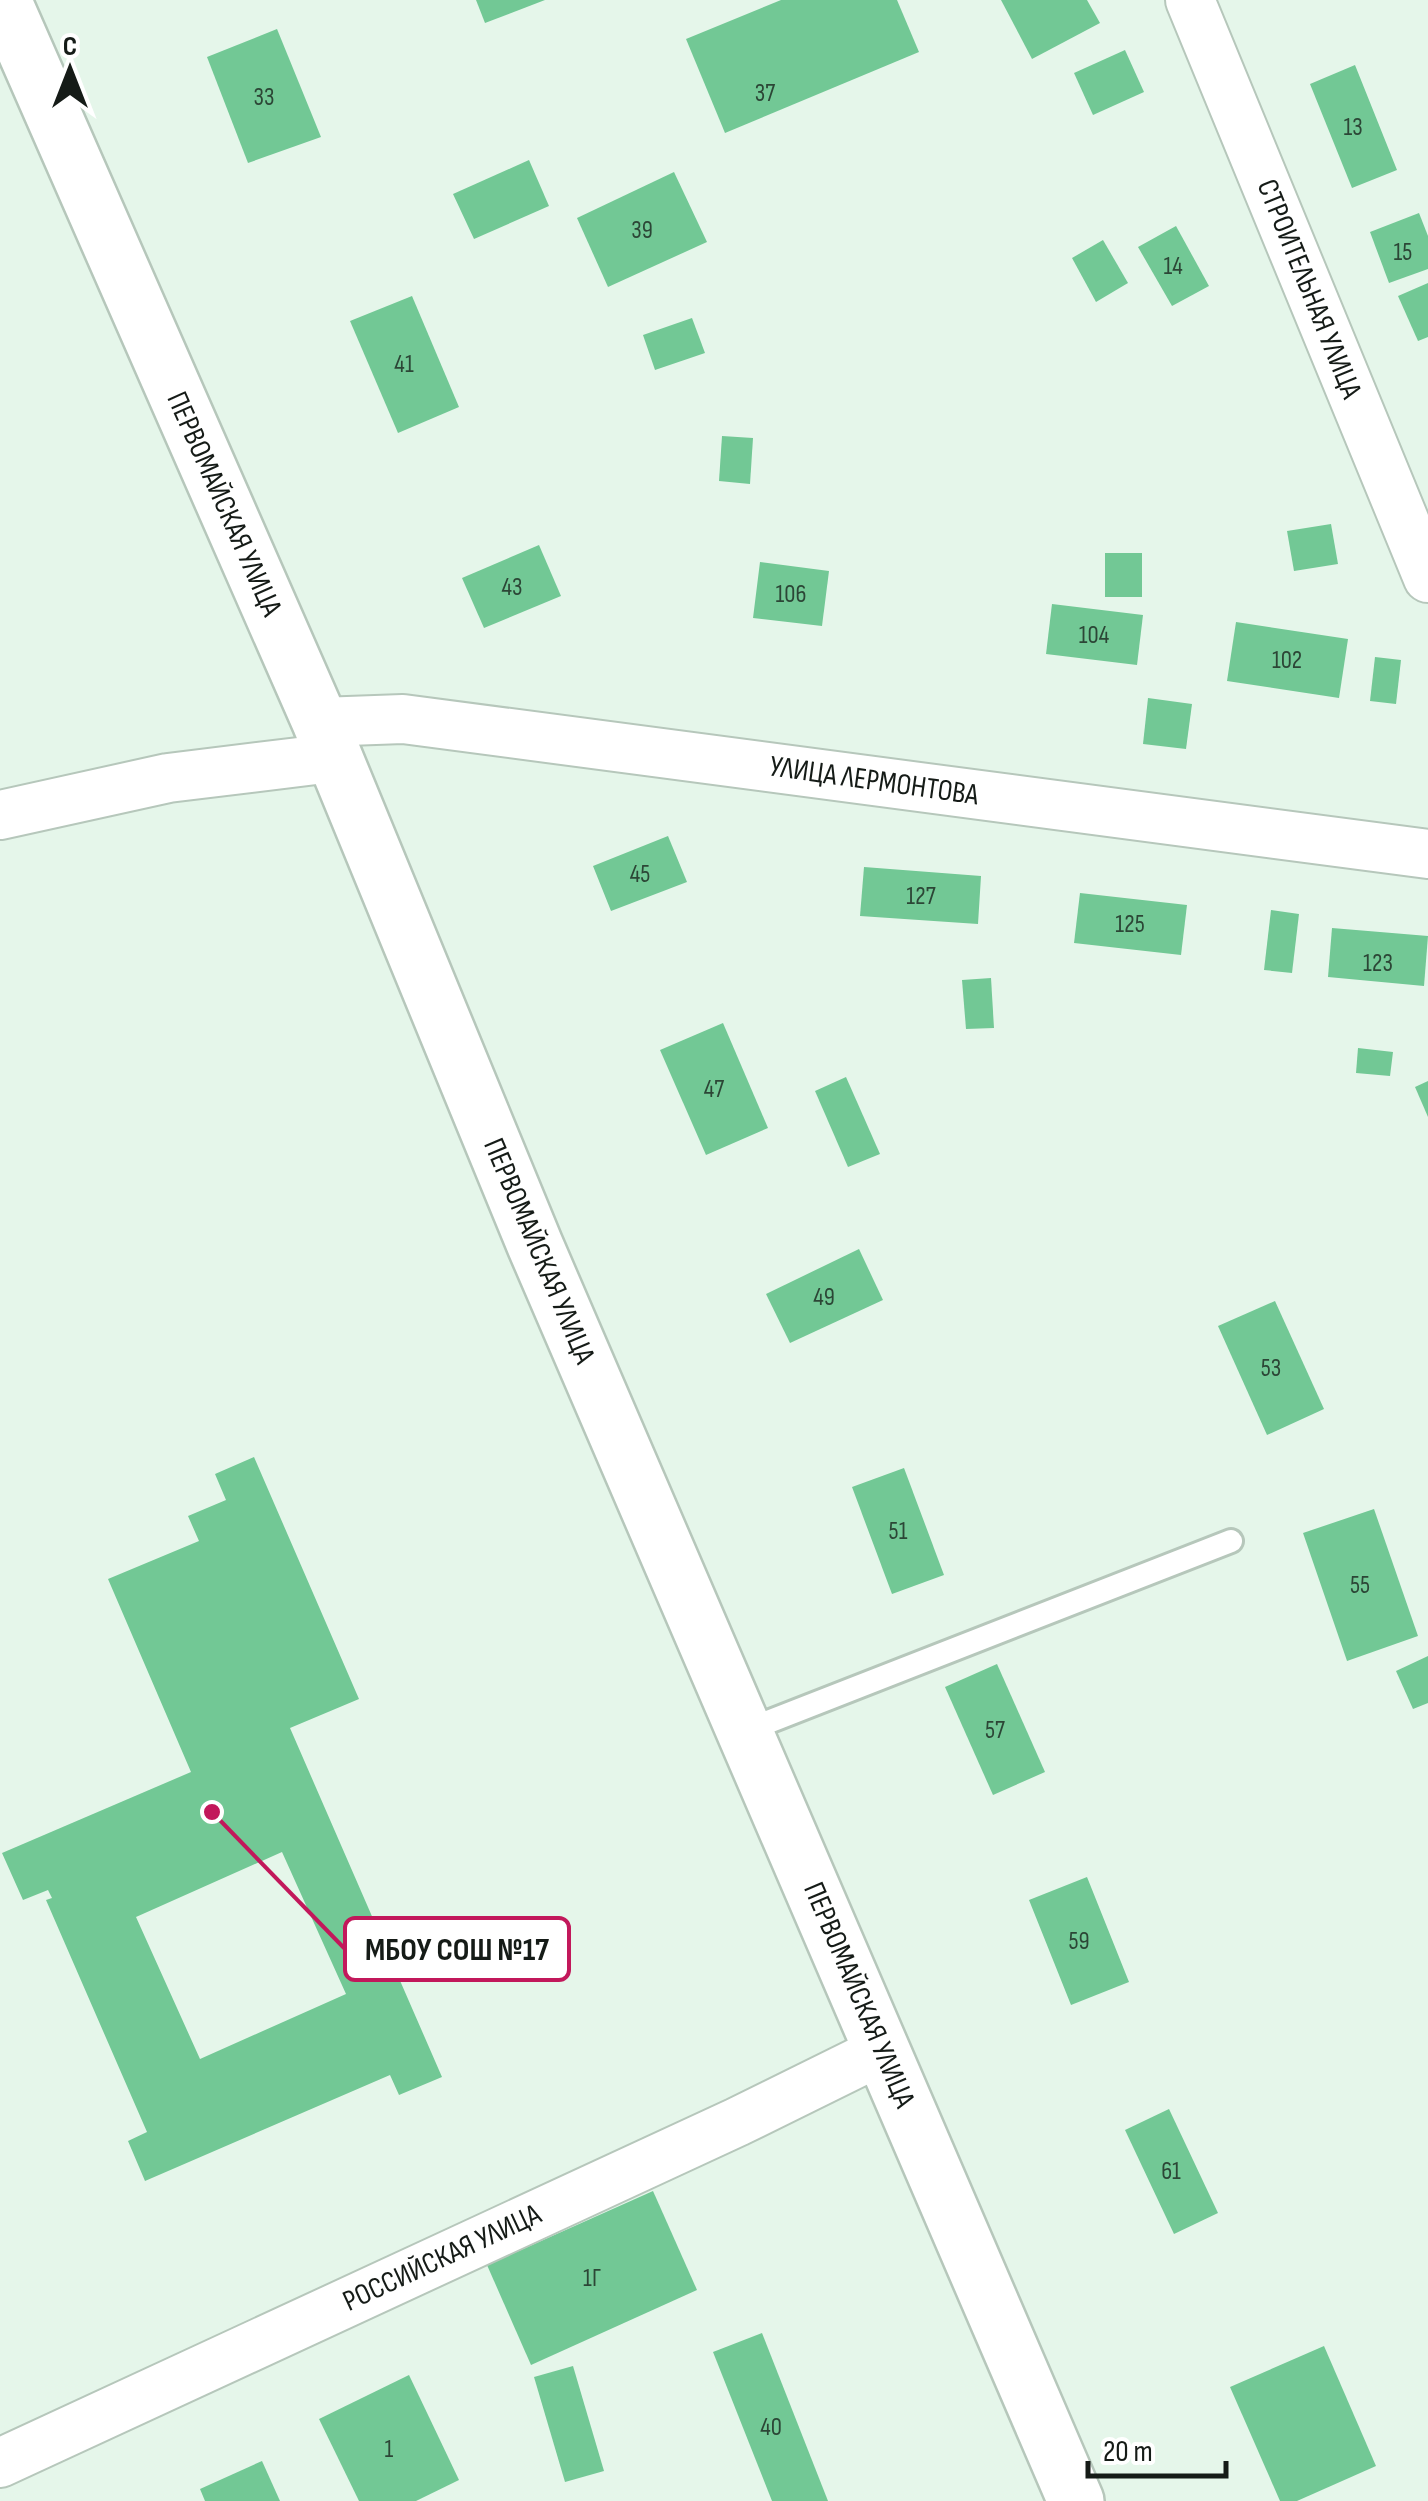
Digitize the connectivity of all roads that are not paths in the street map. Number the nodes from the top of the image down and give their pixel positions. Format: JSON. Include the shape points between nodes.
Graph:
{"nodes":[{"id":1,"x":3,"y":0,"type":"edge"},
{"id":2,"x":1190,"y":0,"type":"edge"},
{"id":3,"x":1428,"y":578,"type":"edge"},
{"id":4,"x":326,"y":740,"type":"junction"},
{"id":5,"x":0,"y":815,"type":"edge"},
{"id":6,"x":1428,"y":854,"type":"edge"},
{"id":7,"x":1231,"y":1540,"type":"dead end"},
{"id":8,"x":745,"y":1731,"type":"junction"},
{"id":9,"x":882,"y":2050,"type":"junction"},
{"id":10,"x":0,"y":2463,"type":"edge"},
{"id":11,"x":1076,"y":2501,"type":"edge"}],
"edges":[{"from":1,"to":4,"type":"street","name":"ПЕРВОМАЙСКАЯ УЛИЦА"},
{"from":2,"to":3,"type":"street","name":"СТРОИТЕЛЬНАЯ УЛИЦА"},
{"from":4,"to":5,"type":"street","name":"УЛИЦА ЛЕРМОНТОВА"},
{"from":4,"to":6,"type":"street","name":"УЛИЦА ЛЕРМОНТОВА","via":[[404,719]]},
{"from":4,"to":8,"type":"street","name":"ПЕРВОМАЙСКАЯ УЛИЦА"},
{"from":7,"to":8,"type":"lane"},
{"from":8,"to":9,"type":"street","name":"ПЕРВОМАЙСКАЯ УЛИЦА"},
{"from":9,"to":10,"type":"street","name":"РОССИЙСКАЯ УЛИЦА"},
{"from":9,"to":11,"type":"street","name":"ПЕРВОМАЙСКАЯ УЛИЦА"}]}
